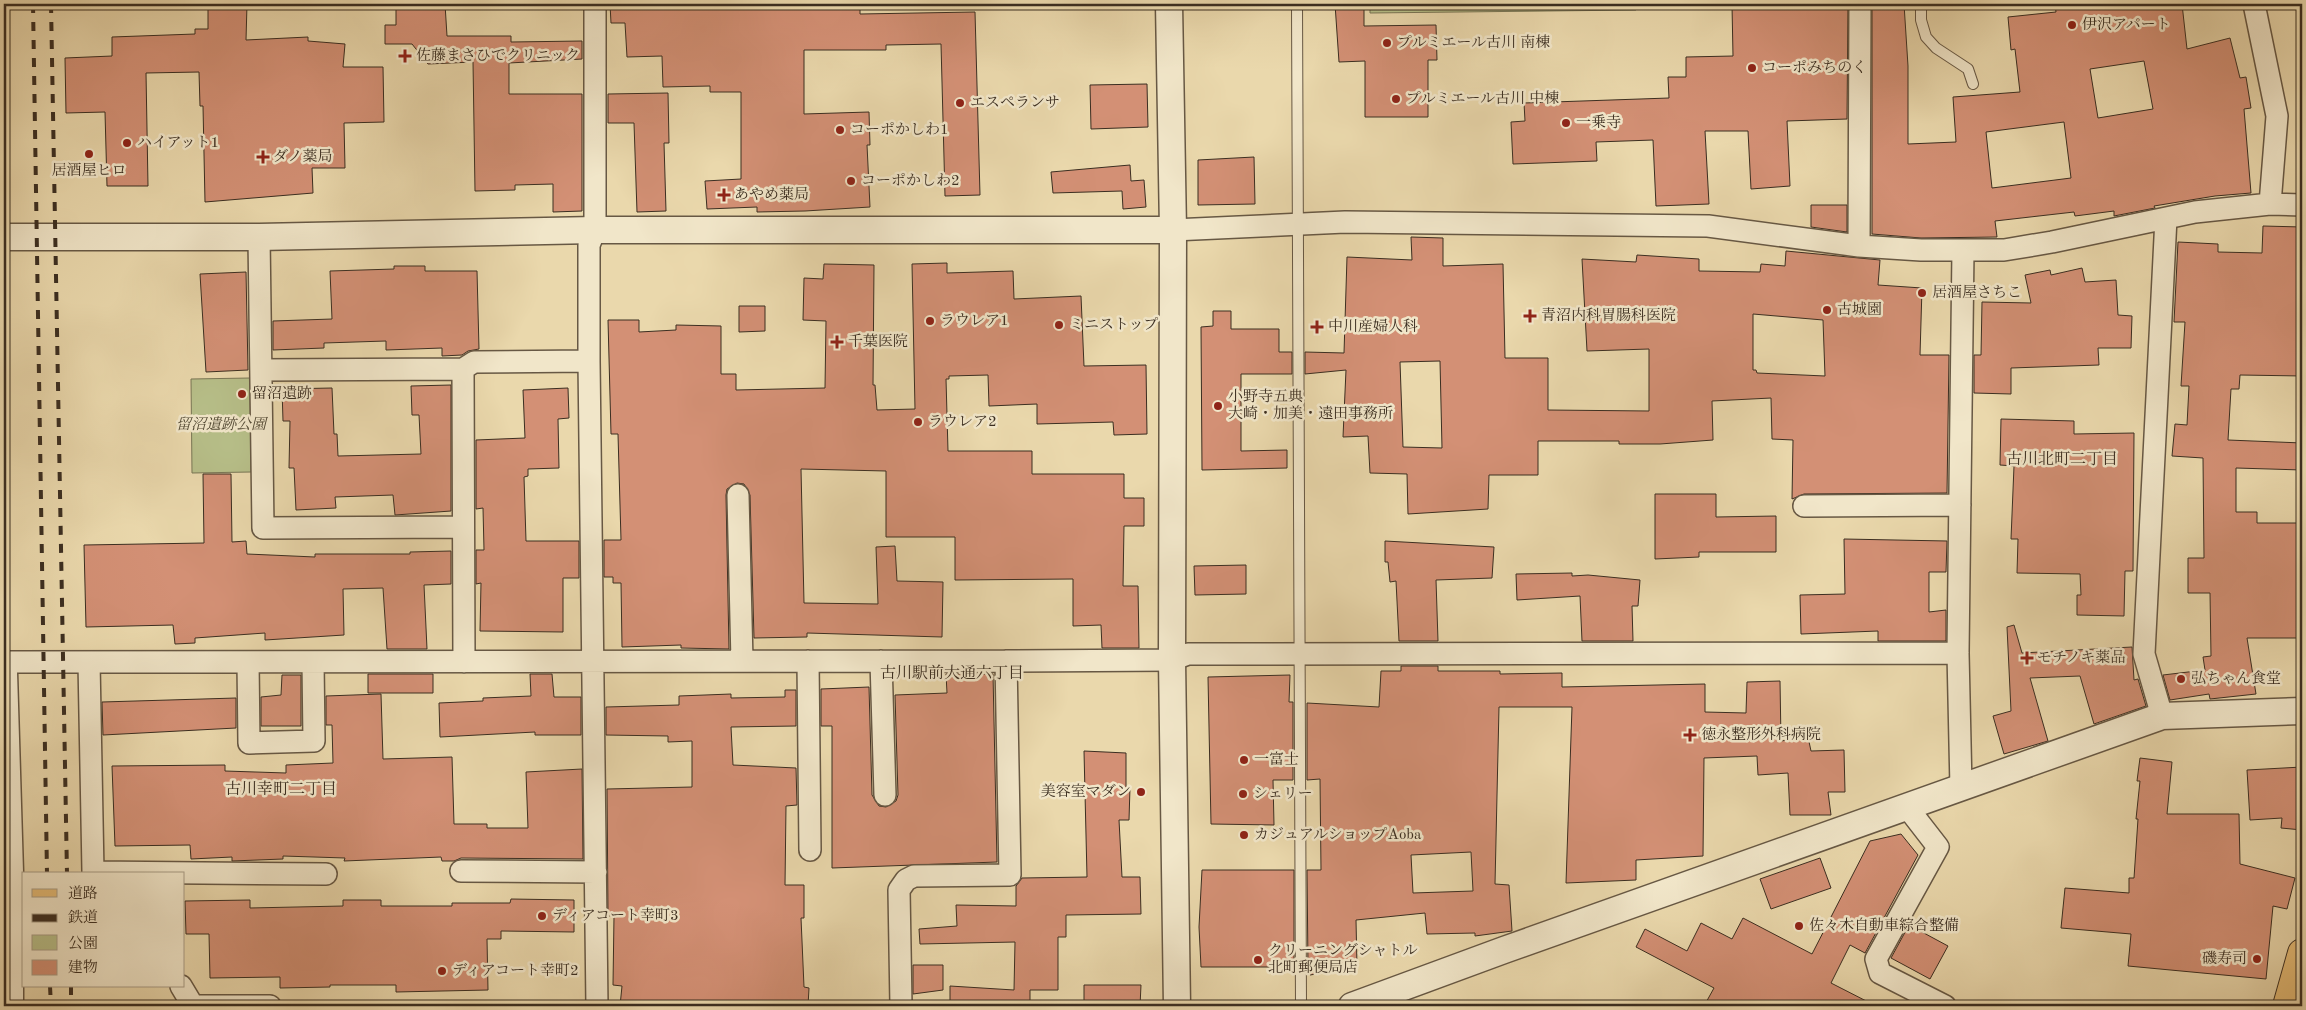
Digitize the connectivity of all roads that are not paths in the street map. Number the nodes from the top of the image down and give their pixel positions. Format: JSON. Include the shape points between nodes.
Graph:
{"nodes":[{"id":1,"x":595,"y":4,"type":"edge"},
{"id":2,"x":1169,"y":4,"type":"edge"},
{"id":3,"x":1297,"y":4,"type":"edge"},
{"id":4,"x":1860,"y":4,"type":"edge"},
{"id":5,"x":1921,"y":4,"type":"edge"},
{"id":6,"x":2254,"y":4,"type":"edge"},
{"id":7,"x":1973,"y":84,"type":"dead end"},
{"id":8,"x":2270,"y":204,"type":"junction"},
{"id":9,"x":2302,"y":205,"type":"edge"},
{"id":10,"x":2166,"y":218,"type":"junction"},
{"id":11,"x":1298,"y":224,"type":"junction"},
{"id":12,"x":595,"y":230,"type":"junction"},
{"id":13,"x":1173,"y":230,"type":"junction"},
{"id":14,"x":4,"y":237,"type":"edge"},
{"id":15,"x":259,"y":237,"type":"junction"},
{"id":16,"x":1859,"y":246,"type":"junction"},
{"id":17,"x":1963,"y":250,"type":"junction"},
{"id":18,"x":589,"y":361,"type":"junction"},
{"id":19,"x":463,"y":368,"type":"junction"},
{"id":20,"x":261,"y":370,"type":"junction"},
{"id":21,"x":738,"y":495,"type":"dead end"},
{"id":22,"x":1960,"y":505,"type":"junction"},
{"id":23,"x":1804,"y":506,"type":"dead end"},
{"id":24,"x":463,"y":527,"type":"junction"},
{"id":25,"x":1299,"y":653,"type":"junction"},
{"id":26,"x":1958,"y":653,"type":"junction"},
{"id":27,"x":1172,"y":660,"type":"junction"},
{"id":28,"x":808,"y":661,"type":"junction"},
{"id":29,"x":882,"y":661,"type":"junction"},
{"id":30,"x":1006,"y":661,"type":"junction"},
{"id":31,"x":4,"y":662,"type":"edge"},
{"id":32,"x":89,"y":662,"type":"junction"},
{"id":33,"x":248,"y":662,"type":"junction"},
{"id":34,"x":313,"y":662,"type":"junction"},
{"id":35,"x":464,"y":662,"type":"junction"},
{"id":36,"x":594,"y":662,"type":"junction"},
{"id":37,"x":742,"y":662,"type":"junction"},
{"id":38,"x":4,"y":672,"type":"edge"},
{"id":39,"x":2302,"y":711,"type":"edge"},
{"id":40,"x":2162,"y":716,"type":"junction"},
{"id":41,"x":1961,"y":788,"type":"junction"},
{"id":42,"x":885,"y":795,"type":"dead end"},
{"id":43,"x":1907,"y":807,"type":"junction"},
{"id":44,"x":810,"y":850,"type":"dead end"},
{"id":45,"x":461,"y":871,"type":"dead end"},
{"id":46,"x":93,"y":872,"type":"edge"},
{"id":47,"x":596,"y":872,"type":"junction"},
{"id":48,"x":185,"y":873,"type":"edge"},
{"id":49,"x":326,"y":874,"type":"dead end"},
{"id":50,"x":2302,"y":953,"type":"edge"},
{"id":51,"x":181,"y":988,"type":"edge"},
{"id":52,"x":10,"y":1006,"type":"edge"},
{"id":53,"x":193,"y":1006,"type":"edge"},
{"id":54,"x":270,"y":1006,"type":"edge"},
{"id":55,"x":597,"y":1006,"type":"edge"},
{"id":56,"x":901,"y":1006,"type":"edge"},
{"id":57,"x":1176,"y":1006,"type":"edge"},
{"id":58,"x":1301,"y":1006,"type":"edge"},
{"id":59,"x":1352,"y":1006,"type":"edge"},
{"id":60,"x":1945,"y":1006,"type":"edge"},
{"id":61,"x":2286,"y":1006,"type":"edge"}],
"edges":[{"from":1,"to":12,"type":"street"},
{"from":2,"to":13,"type":"street"},
{"from":3,"to":11,"type":"lane"},
{"from":4,"to":16,"type":"street"},
{"from":5,"to":7,"type":"lane","via":[[1926,37],[1936,48],[1968,69]]},
{"from":6,"to":8,"type":"street","via":[[2277,116]]},
{"from":8,"to":9,"type":"street"},
{"from":8,"to":10,"type":"street"},
{"from":10,"to":17,"type":"street","via":[[2004,250]]},
{"from":10,"to":40,"type":"street","via":[[2144,654]]},
{"from":11,"to":13,"type":"street"},
{"from":11,"to":16,"type":"street","via":[[1708,226]]},
{"from":11,"to":25,"type":"lane"},
{"from":12,"to":13,"type":"street"},
{"from":12,"to":15,"type":"street"},
{"from":12,"to":18,"type":"street","via":[[589,245]]},
{"from":13,"to":27,"type":"street"},
{"from":14,"to":15,"type":"street"},
{"from":15,"to":20,"type":"street"},
{"from":16,"to":17,"type":"street"},
{"from":17,"to":22,"type":"street"},
{"from":18,"to":19,"type":"street","via":[[474,362]]},
{"from":18,"to":36,"type":"street"},
{"from":19,"to":20,"type":"street"},
{"from":19,"to":24,"type":"street"},
{"from":20,"to":24,"type":"street","via":[[263,528]]},
{"from":21,"to":37,"type":"street"},
{"from":22,"to":23,"type":"street"},
{"from":22,"to":26,"type":"street"},
{"from":24,"to":35,"type":"street"},
{"from":25,"to":26,"type":"street"},
{"from":25,"to":27,"type":"street","via":[[1188,654]]},
{"from":25,"to":58,"type":"lane"},
{"from":26,"to":41,"type":"street"},
{"from":27,"to":30,"type":"street"},
{"from":27,"to":57,"type":"street"},
{"from":28,"to":29,"type":"street"},
{"from":28,"to":37,"type":"street"},
{"from":28,"to":44,"type":"street"},
{"from":29,"to":30,"type":"street"},
{"from":29,"to":42,"type":"street"},
{"from":30,"to":56,"type":"street","via":[[1010,875],[914,876],[906,880],[899,890]]},
{"from":31,"to":32,"type":"street"},
{"from":32,"to":33,"type":"street"},
{"from":32,"to":46,"type":"street"},
{"from":33,"to":34,"type":"street"},
{"from":33,"to":34,"type":"street","via":[[249,743],[314,741]]},
{"from":34,"to":35,"type":"street"},
{"from":35,"to":36,"type":"street"},
{"from":36,"to":37,"type":"street"},
{"from":36,"to":47,"type":"street"},
{"from":38,"to":52,"type":"street"},
{"from":39,"to":40,"type":"street"},
{"from":40,"to":41,"type":"street"},
{"from":41,"to":43,"type":"street"},
{"from":43,"to":59,"type":"street"},
{"from":43,"to":60,"type":"street","via":[[1938,847],[1876,959],[1880,973]]},
{"from":45,"to":47,"type":"street"},
{"from":47,"to":55,"type":"street"},
{"from":48,"to":49,"type":"street"},
{"from":50,"to":61,"type":"main road"},
{"from":51,"to":53,"type":"street"},
{"from":53,"to":54,"type":"street"}]}
